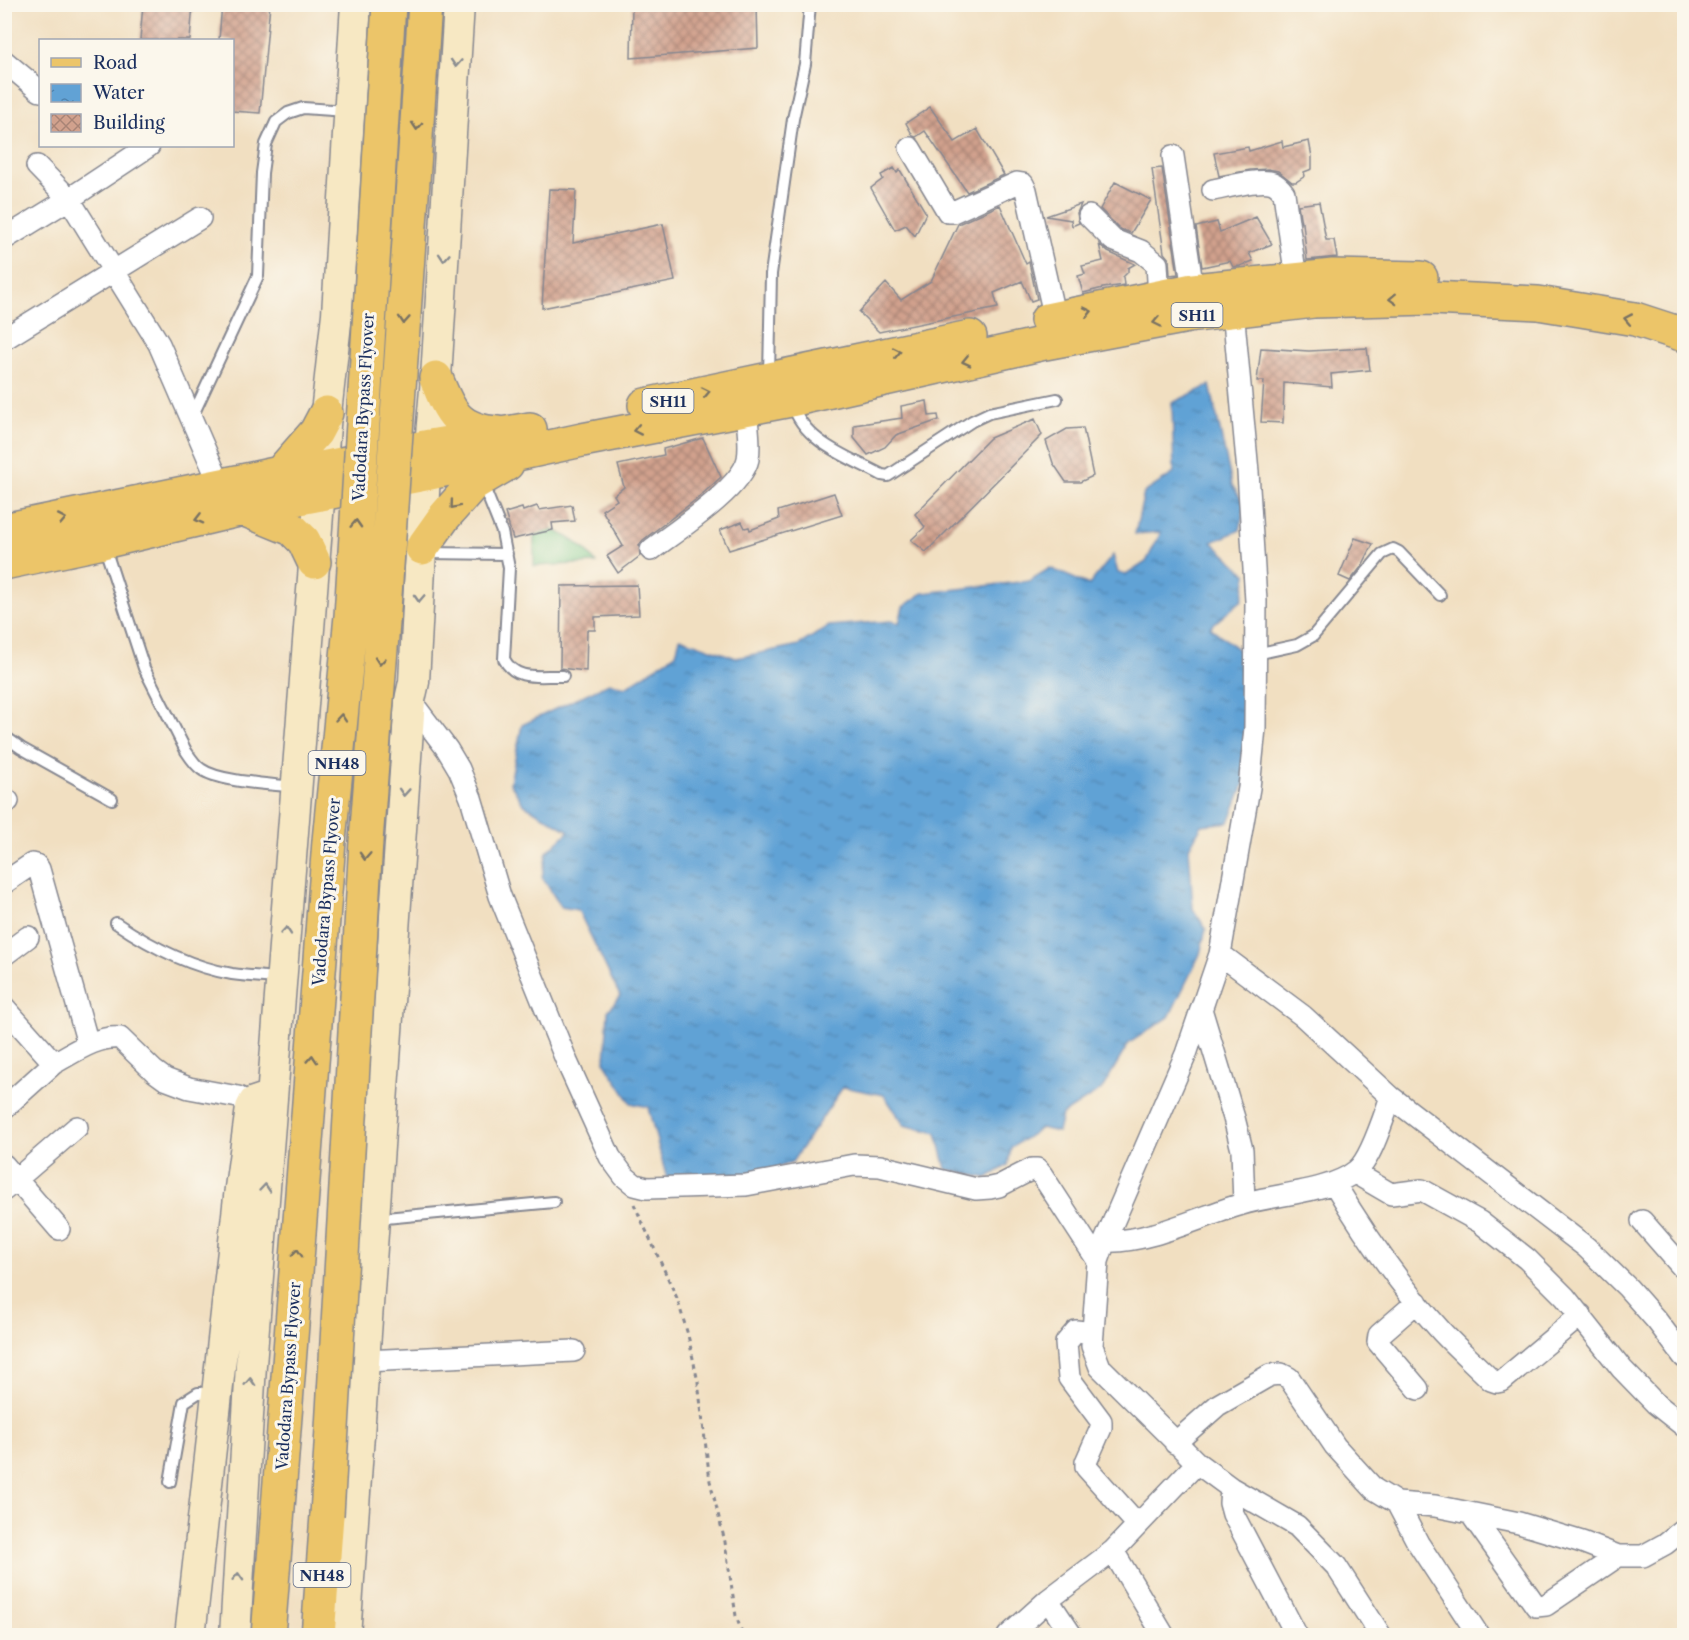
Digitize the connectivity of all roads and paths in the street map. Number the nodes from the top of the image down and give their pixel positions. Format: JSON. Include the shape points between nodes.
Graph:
{"nodes":[{"id":1,"x":356,"y":4,"type":"edge"},
{"id":2,"x":389,"y":4,"type":"edge"},
{"id":3,"x":424,"y":4,"type":"edge"},
{"id":4,"x":459,"y":4,"type":"edge"},
{"id":5,"x":810,"y":4,"type":"edge"},
{"id":6,"x":4,"y":61,"type":"edge"},
{"id":7,"x":39,"y":90,"type":"edge"},
{"id":8,"x":349,"y":111,"type":"junction"},
{"id":9,"x":147,"y":147,"type":"edge"},
{"id":10,"x":910,"y":148,"type":"dead end"},
{"id":11,"x":1173,"y":156,"type":"dead end"},
{"id":12,"x":37,"y":166,"type":"dead end"},
{"id":13,"x":1213,"y":190,"type":"dead end"},
{"id":14,"x":69,"y":199,"type":"junction"},
{"id":15,"x":1089,"y":216,"type":"dead end"},
{"id":16,"x":200,"y":218,"type":"dead end"},
{"id":17,"x":4,"y":238,"type":"edge"},
{"id":18,"x":114,"y":272,"type":"junction"},
{"id":19,"x":1296,"y":279,"type":"junction"},
{"id":20,"x":1193,"y":290,"type":"junction"},
{"id":21,"x":1159,"y":297,"type":"junction"},
{"id":22,"x":1232,"y":299,"type":"junction"},
{"id":23,"x":1684,"y":311,"type":"edge"},
{"id":24,"x":1055,"y":318,"type":"junction"},
{"id":25,"x":1684,"y":335,"type":"edge"},
{"id":26,"x":4,"y":339,"type":"edge"},
{"id":27,"x":436,"y":378,"type":"junction"},
{"id":28,"x":780,"y":389,"type":"junction"},
{"id":29,"x":1057,"y":399,"type":"dead end"},
{"id":30,"x":746,"y":408,"type":"junction"},
{"id":31,"x":326,"y":413,"type":"junction"},
{"id":32,"x":192,"y":417,"type":"junction"},
{"id":33,"x":523,"y":442,"type":"junction"},
{"id":34,"x":428,"y":460,"type":"junction"},
{"id":35,"x":280,"y":473,"type":"junction"},
{"id":36,"x":481,"y":479,"type":"junction"},
{"id":37,"x":322,"y":481,"type":"junction"},
{"id":38,"x":232,"y":498,"type":"junction"},
{"id":39,"x":4,"y":530,"type":"edge"},
{"id":40,"x":103,"y":542,"type":"junction"},
{"id":41,"x":422,"y":550,"type":"junction"},
{"id":42,"x":651,"y":550,"type":"dead end"},
{"id":43,"x":507,"y":554,"type":"junction"},
{"id":44,"x":314,"y":562,"type":"junction"},
{"id":45,"x":4,"y":563,"type":"edge"},
{"id":46,"x":1440,"y":595,"type":"dead end"},
{"id":47,"x":1256,"y":654,"type":"junction"},
{"id":48,"x":563,"y":676,"type":"dead end"},
{"id":49,"x":410,"y":700,"type":"junction"},
{"id":50,"x":4,"y":736,"type":"edge"},
{"id":51,"x":298,"y":788,"type":"junction"},
{"id":52,"x":112,"y":799,"type":"dead end"},
{"id":53,"x":7,"y":875,"type":"edge"},
{"id":54,"x":116,"y":923,"type":"dead end"},
{"id":55,"x":28,"y":937,"type":"dead end"},
{"id":56,"x":1220,"y":954,"type":"junction"},
{"id":57,"x":4,"y":956,"type":"edge"},
{"id":58,"x":282,"y":978,"type":"junction"},
{"id":59,"x":1201,"y":1009,"type":"junction"},
{"id":60,"x":8,"y":1016,"type":"edge"},
{"id":61,"x":88,"y":1044,"type":"junction"},
{"id":62,"x":54,"y":1063,"type":"junction"},
{"id":63,"x":1391,"y":1097,"type":"junction"},
{"id":64,"x":262,"y":1101,"type":"junction"},
{"id":65,"x":4,"y":1108,"type":"edge"},
{"id":66,"x":77,"y":1127,"type":"dead end"},
{"id":67,"x":1355,"y":1173,"type":"junction"},
{"id":68,"x":8,"y":1178,"type":"edge"},
{"id":69,"x":1335,"y":1183,"type":"junction"},
{"id":70,"x":635,"y":1185,"type":"junction"},
{"id":71,"x":554,"y":1202,"type":"dead end"},
{"id":72,"x":1244,"y":1203,"type":"junction"},
{"id":73,"x":375,"y":1219,"type":"junction"},
{"id":74,"x":1642,"y":1221,"type":"dead end"},
{"id":75,"x":59,"y":1229,"type":"dead end"},
{"id":76,"x":1102,"y":1251,"type":"junction"},
{"id":77,"x":1684,"y":1269,"type":"edge"},
{"id":78,"x":1417,"y":1302,"type":"junction"},
{"id":79,"x":1581,"y":1315,"type":"junction"},
{"id":80,"x":1093,"y":1333,"type":"junction"},
{"id":81,"x":1678,"y":1334,"type":"edge"},
{"id":82,"x":574,"y":1351,"type":"dead end"},
{"id":83,"x":1684,"y":1357,"type":"edge"},
{"id":84,"x":365,"y":1361,"type":"junction"},
{"id":85,"x":1418,"y":1389,"type":"dead end"},
{"id":86,"x":217,"y":1393,"type":"junction"},
{"id":87,"x":1684,"y":1426,"type":"edge"},
{"id":88,"x":1175,"y":1443,"type":"junction"},
{"id":89,"x":1197,"y":1463,"type":"junction"},
{"id":90,"x":170,"y":1482,"type":"dead end"},
{"id":91,"x":1231,"y":1488,"type":"junction"},
{"id":92,"x":1397,"y":1503,"type":"junction"},
{"id":93,"x":1471,"y":1514,"type":"junction"},
{"id":94,"x":1138,"y":1525,"type":"junction"},
{"id":95,"x":1684,"y":1529,"type":"edge"},
{"id":96,"x":1113,"y":1551,"type":"junction"},
{"id":97,"x":1618,"y":1556,"type":"junction"},
{"id":98,"x":1048,"y":1600,"type":"junction"},
{"id":99,"x":1376,"y":1634,"type":"edge"},
{"id":100,"x":190,"y":1635,"type":"edge"},
{"id":101,"x":235,"y":1635,"type":"edge"},
{"id":102,"x":268,"y":1635,"type":"edge"},
{"id":103,"x":318,"y":1635,"type":"edge"},
{"id":104,"x":345,"y":1635,"type":"edge"},
{"id":105,"x":743,"y":1635,"type":"edge"},
{"id":106,"x":1008,"y":1635,"type":"edge"},
{"id":107,"x":1072,"y":1635,"type":"edge"},
{"id":108,"x":1164,"y":1635,"type":"edge"},
{"id":109,"x":1297,"y":1635,"type":"edge"},
{"id":110,"x":1479,"y":1635,"type":"edge"}],
"edges":[{"from":1,"to":8,"type":"street"},
{"from":102,"to":2,"type":"main road","name":"Vadodara Bypass Flyover","number":"NH48","one_way":true,"bridge":true,"via":[[329,841],[351,616]]},
{"from":3,"to":103,"type":"main road","name":"Vadodara Bypass Flyover","number":"NH48","one_way":true,"bridge":true,"via":[[366,841]]},
{"from":4,"to":27,"type":"street","one_way":true},
{"from":5,"to":28,"type":"lane","via":[[805,64],[793,119],[771,274]]},
{"from":6,"to":7,"type":"street"},
{"from":8,"to":31,"type":"street","via":[[337,314]]},
{"from":8,"to":32,"type":"lane","via":[[303,108],[276,122],[266,144],[262,173],[258,276]]},
{"from":9,"to":14,"type":"street"},
{"from":10,"to":24,"type":"street","via":[[948,212],[1017,183],[1023,184]]},
{"from":11,"to":20,"type":"street"},
{"from":12,"to":14,"type":"street"},
{"from":13,"to":19,"type":"street","via":[[1266,181],[1280,187]]},
{"from":14,"to":17,"type":"street"},
{"from":14,"to":18,"type":"street"},
{"from":15,"to":21,"type":"street","via":[[1113,240],[1141,251],[1157,264]]},
{"from":16,"to":18,"type":"street"},
{"from":18,"to":26,"type":"street"},
{"from":18,"to":32,"type":"street","via":[[159,344]]},
{"from":19,"to":22,"type":"main road","number":"SH11"},
{"from":19,"to":23,"type":"main road","number":"SH11","via":[[1485,279],[1628,296]]},
{"from":20,"to":21,"type":"main road","number":"SH11"},
{"from":20,"to":22,"type":"main road","number":"SH11"},
{"from":24,"to":21,"type":"main road","number":"SH11","one_way":true},
{"from":25,"to":22,"type":"main road","number":"SH11","one_way":true,"via":[[1635,320],[1538,303],[1431,298],[1314,302]]},
{"from":22,"to":28,"type":"main road","number":"SH11","one_way":true,"via":[[1188,316]]},
{"from":22,"to":47,"type":"street","via":[[1248,472]]},
{"from":28,"to":24,"type":"main road","number":"SH11","one_way":true},
{"from":27,"to":33,"type":"main road","via":[[447,406],[467,427]]},
{"from":27,"to":34,"type":"street"},
{"from":28,"to":29,"type":"lane","via":[[814,438],[888,476],[989,413]]},
{"from":28,"to":30,"type":"main road","number":"SH11"},
{"from":33,"to":28,"type":"main road","number":"SH11","one_way":true},
{"from":30,"to":33,"type":"main road","number":"SH11","one_way":true},
{"from":30,"to":42,"type":"street","via":[[748,458],[743,473],[718,498]]},
{"from":31,"to":35,"type":"main road"},
{"from":31,"to":37,"type":"street"},
{"from":32,"to":38,"type":"street"},
{"from":33,"to":34,"type":"main road","number":"SH11"},
{"from":33,"to":36,"type":"main road"},
{"from":34,"to":37,"type":"main road","number":"SH11"},
{"from":34,"to":41,"type":"street"},
{"from":35,"to":37,"type":"main road","number":"SH11"},
{"from":35,"to":38,"type":"main road","number":"SH11"},
{"from":36,"to":41,"type":"main road","one_way":true,"via":[[458,500]]},
{"from":36,"to":43,"type":"lane"},
{"from":37,"to":38,"type":"main road","number":"SH11"},
{"from":37,"to":44,"type":"street"},
{"from":39,"to":38,"type":"main road","number":"SH11","one_way":true},
{"from":38,"to":40,"type":"main road","number":"SH11","one_way":true},
{"from":38,"to":44,"type":"main road","via":[[292,529],[304,541]]},
{"from":40,"to":45,"type":"main road","number":"SH11"},
{"from":40,"to":51,"type":"lane","via":[[144,668],[193,761],[202,770],[220,777]]},
{"from":41,"to":43,"type":"lane"},
{"from":41,"to":49,"type":"street","one_way":true},
{"from":43,"to":48,"type":"lane","via":[[504,659],[518,675]]},
{"from":44,"to":51,"type":"street"},
{"from":46,"to":47,"type":"lane","via":[[1399,552],[1388,550],[1313,636],[1297,645]]},
{"from":47,"to":56,"type":"street","via":[[1249,788]]},
{"from":49,"to":70,"type":"street","via":[[459,769],[500,896],[567,1062],[610,1157]]},
{"from":49,"to":73,"type":"street","one_way":true},
{"from":50,"to":52,"type":"lane"},
{"from":58,"to":51,"type":"street","one_way":true},
{"from":53,"to":61,"type":"street","via":[[32,864],[39,869]]},
{"from":54,"to":58,"type":"lane","via":[[195,964],[230,974]]},
{"from":55,"to":57,"type":"street"},
{"from":56,"to":59,"type":"street"},
{"from":56,"to":63,"type":"street","via":[[1302,1016]]},
{"from":58,"to":64,"type":"street"},
{"from":59,"to":72,"type":"street","via":[[1242,1150]]},
{"from":59,"to":76,"type":"street","via":[[1186,1054]]},
{"from":60,"to":62,"type":"street"},
{"from":61,"to":62,"type":"street"},
{"from":61,"to":64,"type":"street","via":[[120,1038],[165,1079],[189,1088]]},
{"from":62,"to":65,"type":"street"},
{"from":63,"to":67,"type":"street","via":[[1365,1162]]},
{"from":63,"to":81,"type":"street","via":[[1586,1247]]},
{"from":64,"to":86,"type":"street","via":[[240,1188]]},
{"from":101,"to":64,"type":"street","one_way":true},
{"from":66,"to":68,"type":"street"},
{"from":67,"to":69,"type":"street"},
{"from":67,"to":79,"type":"street","via":[[1391,1194],[1422,1190],[1480,1222],[1527,1259]]},
{"from":68,"to":75,"type":"street"},
{"from":69,"to":72,"type":"street"},
{"from":69,"to":78,"type":"street","via":[[1357,1221]]},
{"from":70,"to":76,"type":"street","via":[[747,1185],[855,1166],[880,1166],[976,1189],[990,1188],[1032,1168],[1042,1175]]},
{"from":70,"to":105,"type":"path","via":[[633,1203],[677,1298],[688,1335],[710,1481]]},
{"from":71,"to":73,"type":"lane"},
{"from":72,"to":76,"type":"street","via":[[1118,1242]]},
{"from":73,"to":84,"type":"street"},
{"from":74,"to":77,"type":"street"},
{"from":76,"to":80,"type":"street"},
{"from":78,"to":79,"type":"street","via":[[1442,1332],[1497,1382]]},
{"from":78,"to":85,"type":"street","via":[[1379,1335],[1378,1342]]},
{"from":79,"to":87,"type":"street","via":[[1622,1369]]},
{"from":80,"to":88,"type":"street","via":[[1092,1346],[1100,1367]]},
{"from":80,"to":94,"type":"street","via":[[1076,1331],[1065,1343],[1069,1378],[1101,1421],[1086,1467]]},
{"from":81,"to":83,"type":"street"},
{"from":82,"to":84,"type":"street"},
{"from":84,"to":104,"type":"street"},
{"from":86,"to":90,"type":"lane","via":[[198,1393],[184,1402]]},
{"from":86,"to":100,"type":"street"},
{"from":88,"to":89,"type":"street"},
{"from":88,"to":92,"type":"street","via":[[1218,1405],[1270,1375],[1281,1374],[1289,1378],[1351,1464],[1374,1489]]},
{"from":89,"to":91,"type":"street"},
{"from":89,"to":94,"type":"street"},
{"from":91,"to":99,"type":"street","via":[[1297,1526],[1336,1566]]},
{"from":91,"to":109,"type":"street","via":[[1233,1514]]},
{"from":92,"to":93,"type":"street"},
{"from":92,"to":110,"type":"street","via":[[1418,1543]]},
{"from":93,"to":97,"type":"street","via":[[1518,1523]]},
{"from":93,"to":97,"type":"street","via":[[1536,1606],[1546,1605]]},
{"from":94,"to":96,"type":"street"},
{"from":95,"to":97,"type":"street","via":[[1643,1556]]},
{"from":96,"to":98,"type":"street"},
{"from":96,"to":108,"type":"street"},
{"from":98,"to":106,"type":"street"},
{"from":98,"to":107,"type":"street"}]}
